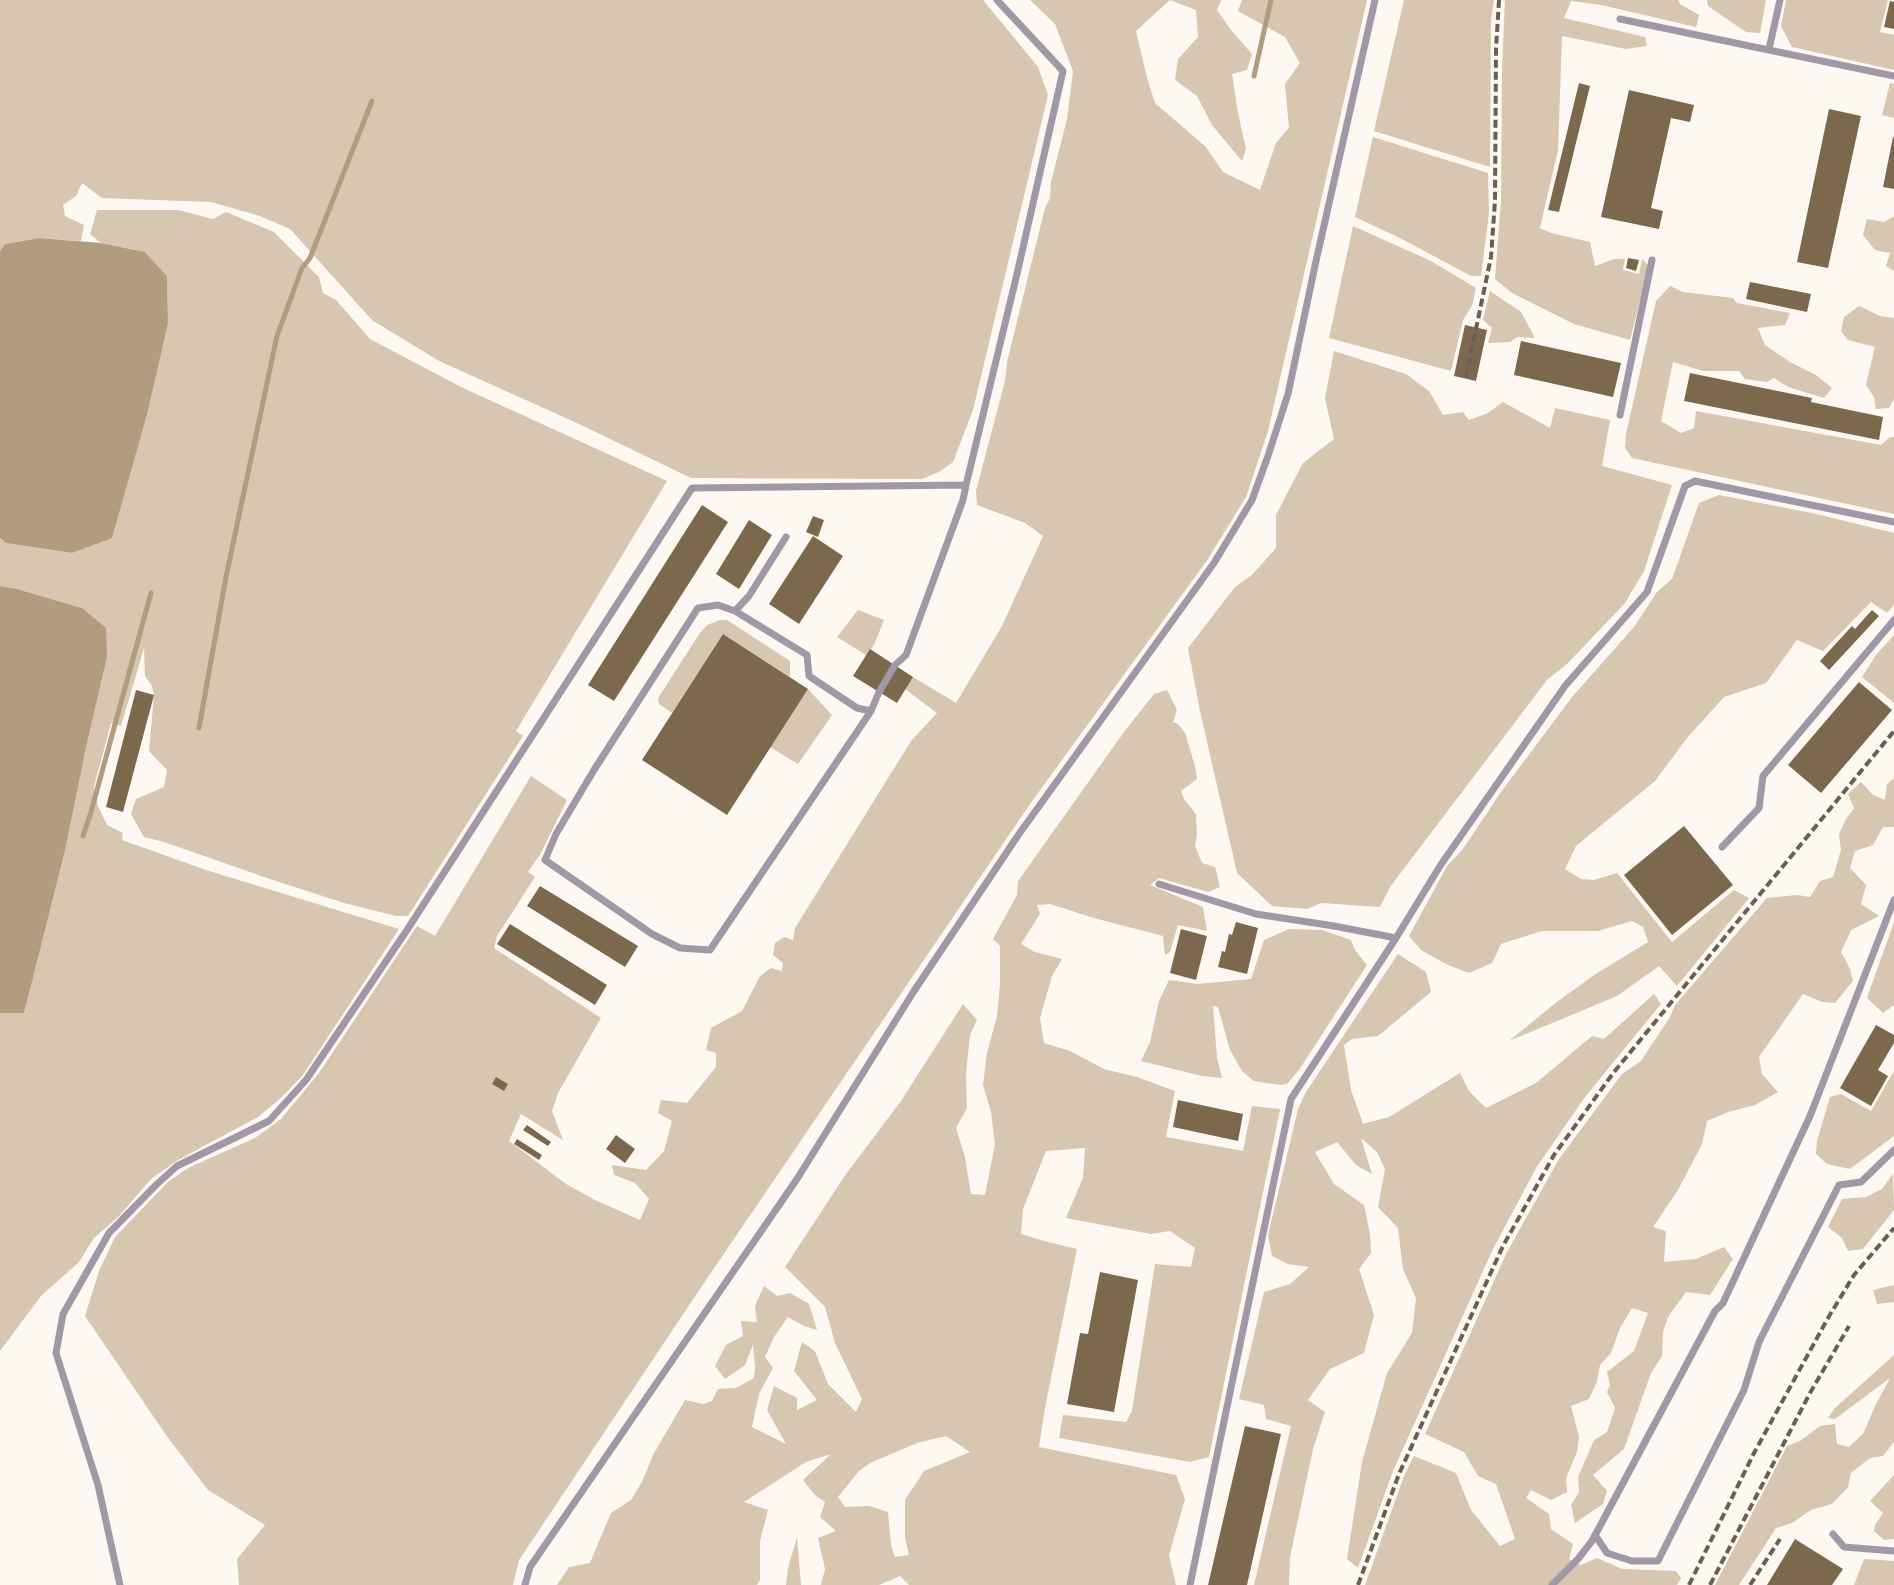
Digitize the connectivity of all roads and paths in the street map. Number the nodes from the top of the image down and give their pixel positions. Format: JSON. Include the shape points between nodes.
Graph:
{"nodes":[{"id":1,"x":997,"y":0,"type":"edge"},
{"id":2,"x":1375,"y":0,"type":"edge"},
{"id":3,"x":1780,"y":0,"type":"edge"},
{"id":4,"x":1620,"y":19,"type":"dead end"},
{"id":5,"x":1769,"y":50,"type":"junction"},
{"id":6,"x":1894,"y":76,"type":"edge"},
{"id":7,"x":1652,"y":260,"type":"dead end"},
{"id":8,"x":1620,"y":414,"type":"dead end"},
{"id":9,"x":966,"y":485,"type":"junction"},
{"id":10,"x":1894,"y":522,"type":"edge"},
{"id":11,"x":786,"y":537,"type":"dead end"},
{"id":12,"x":735,"y":611,"type":"junction"},
{"id":13,"x":1894,"y":620,"type":"edge"},
{"id":14,"x":871,"y":711,"type":"junction"},
{"id":15,"x":1722,"y":847,"type":"dead end"},
{"id":16,"x":1159,"y":884,"type":"dead end"},
{"id":17,"x":1894,"y":900,"type":"edge"},
{"id":18,"x":1396,"y":938,"type":"junction"},
{"id":19,"x":1894,"y":1150,"type":"edge"},
{"id":20,"x":1832,"y":1534,"type":"dead end"},
{"id":21,"x":1595,"y":1535,"type":"junction"},
{"id":22,"x":1894,"y":1551,"type":"edge"},
{"id":23,"x":120,"y":1585,"type":"edge"},
{"id":24,"x":524,"y":1585,"type":"edge"},
{"id":25,"x":1190,"y":1585,"type":"edge"},
{"id":26,"x":1552,"y":1585,"type":"edge"}],
"edges":[{"from":1,"to":9,"type":"lane","via":[[1063,71]]},
{"from":2,"to":24,"type":"lane","via":[[1288,394],[1252,500],[1214,563],[1019,834],[914,991],[797,1178],[530,1567]]},
{"from":3,"to":5,"type":"lane"},
{"from":4,"to":5,"type":"lane"},
{"from":5,"to":6,"type":"lane"},
{"from":7,"to":8,"type":"lane"},
{"from":9,"to":14,"type":"lane","via":[[906,655],[895,665]]},
{"from":9,"to":23,"type":"lane","via":[[692,488],[409,927],[306,1080],[269,1121],[177,1166],[109,1233],[63,1314],[56,1353],[98,1486]]},
{"from":10,"to":18,"type":"lane","via":[[1695,480],[1685,486],[1647,592],[1565,686],[1440,866]]},
{"from":11,"to":12,"type":"lane","via":[[749,596]]},
{"from":12,"to":14,"type":"lane","via":[[807,655],[809,676],[856,708]]},
{"from":12,"to":14,"type":"lane","via":[[718,606],[698,608],[560,826],[545,860],[652,934],[680,948],[710,950]]},
{"from":13,"to":15,"type":"lane","via":[[1762,776],[1759,808]]},
{"from":16,"to":18,"type":"lane","via":[[1256,914]]},
{"from":17,"to":21,"type":"lane","via":[[1810,1116],[1723,1303],[1715,1311]]},
{"from":18,"to":25,"type":"lane","via":[[1291,1099]]},
{"from":19,"to":21,"type":"lane","via":[[1861,1182],[1839,1185],[1759,1342],[1744,1390],[1658,1561],[1632,1561],[1607,1553]]},
{"from":20,"to":22,"type":"lane","via":[[1844,1547]]},
{"from":21,"to":26,"type":"lane","via":[[1578,1559]]}]}
